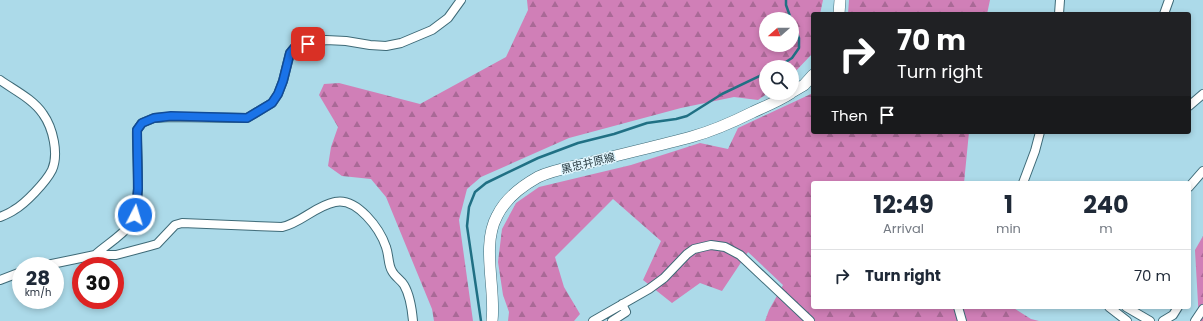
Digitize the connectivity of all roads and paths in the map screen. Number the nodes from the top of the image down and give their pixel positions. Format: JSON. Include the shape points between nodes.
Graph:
{"nodes":[{"id":1,"x":461,"y":0,"type":"edge"},
{"id":2,"x":840,"y":0,"type":"edge"},
{"id":3,"x":1060,"y":0,"type":"edge"},
{"id":4,"x":1169,"y":0,"type":"edge"},
{"id":5,"x":839,"y":12,"type":"edge"},
{"id":6,"x":1060,"y":12,"type":"edge"},
{"id":7,"x":1165,"y":12,"type":"edge"},
{"id":8,"x":811,"y":77,"type":"edge"},
{"id":9,"x":0,"y":80,"type":"edge"},
{"id":10,"x":799,"y":88,"type":"edge"},
{"id":11,"x":1203,"y":94,"type":"edge"},
{"id":12,"x":779,"y":100,"type":"edge"},
{"id":13,"x":1191,"y":104,"type":"edge"},
{"id":14,"x":1039,"y":134,"type":"edge"},
{"id":15,"x":1203,"y":171,"type":"edge"},
{"id":16,"x":1024,"y":181,"type":"edge"},
{"id":17,"x":1191,"y":185,"type":"edge"},
{"id":18,"x":0,"y":217,"type":"edge"},
{"id":19,"x":95,"y":255,"type":"junction"},
{"id":20,"x":64,"y":261,"type":"edge"},
{"id":21,"x":12,"y":275,"type":"edge"},
{"id":22,"x":0,"y":280,"type":"edge"},
{"id":23,"x":622,"y":304,"type":"junction"},
{"id":24,"x":959,"y":309,"type":"edge"},
{"id":25,"x":1112,"y":309,"type":"edge"},
{"id":26,"x":1129,"y":309,"type":"edge"},
{"id":27,"x":1177,"y":309,"type":"edge"},
{"id":28,"x":1203,"y":309,"type":"edge"},
{"id":29,"x":413,"y":321,"type":"edge"},
{"id":30,"x":492,"y":321,"type":"edge"},
{"id":31,"x":593,"y":321,"type":"edge"},
{"id":32,"x":612,"y":321,"type":"edge"},
{"id":33,"x":810,"y":321,"type":"edge"},
{"id":34,"x":962,"y":321,"type":"edge"},
{"id":35,"x":1127,"y":321,"type":"edge"},
{"id":36,"x":1150,"y":321,"type":"edge"},
{"id":37,"x":1163,"y":321,"type":"edge"},
{"id":38,"x":1195,"y":321,"type":"edge"}],
"edges":[{"from":1,"to":19,"type":"street","via":[[448,18],[432,30],[400,43],[386,46],[326,40],[295,47],[290,53],[283,81],[272,103],[247,118],[171,116],[154,118],[142,123],[137,130],[138,189],[135,215],[131,224]]},
{"from":2,"to":5,"type":"main road"},
{"from":3,"to":6,"type":"street"},
{"from":4,"to":7,"type":"street"},
{"from":8,"to":10,"type":"main road","name":"黒忠井原線"},
{"from":9,"to":18,"type":"street","via":[[30,100],[44,115],[52,134],[55,154],[52,170],[32,196],[15,210]]},
{"from":11,"to":13,"type":"street"},
{"from":12,"to":30,"type":"main road","name":"黒忠井原線","via":[[723,126],[562,169],[539,177],[523,187],[507,201],[491,230]]},
{"from":14,"to":16,"type":"street"},
{"from":15,"to":17,"type":"street"},
{"from":19,"to":20,"type":"street"},
{"from":19,"to":29,"type":"street","via":[[116,255],[157,244],[175,225],[182,223],[282,227],[291,225],[335,202],[348,203],[365,214],[379,230],[387,248],[391,271],[407,292]]},
{"from":21,"to":22,"type":"street"},
{"from":23,"to":31,"type":"street"},
{"from":23,"to":32,"type":"street","via":[[626,312]]},
{"from":23,"to":33,"type":"street","via":[[664,278],[694,249],[718,245],[740,255]]},
{"from":24,"to":34,"type":"street"},
{"from":25,"to":35,"type":"street"},
{"from":26,"to":36,"type":"street"},
{"from":27,"to":37,"type":"street","via":[[1173,315]]},
{"from":28,"to":38,"type":"street"}]}
